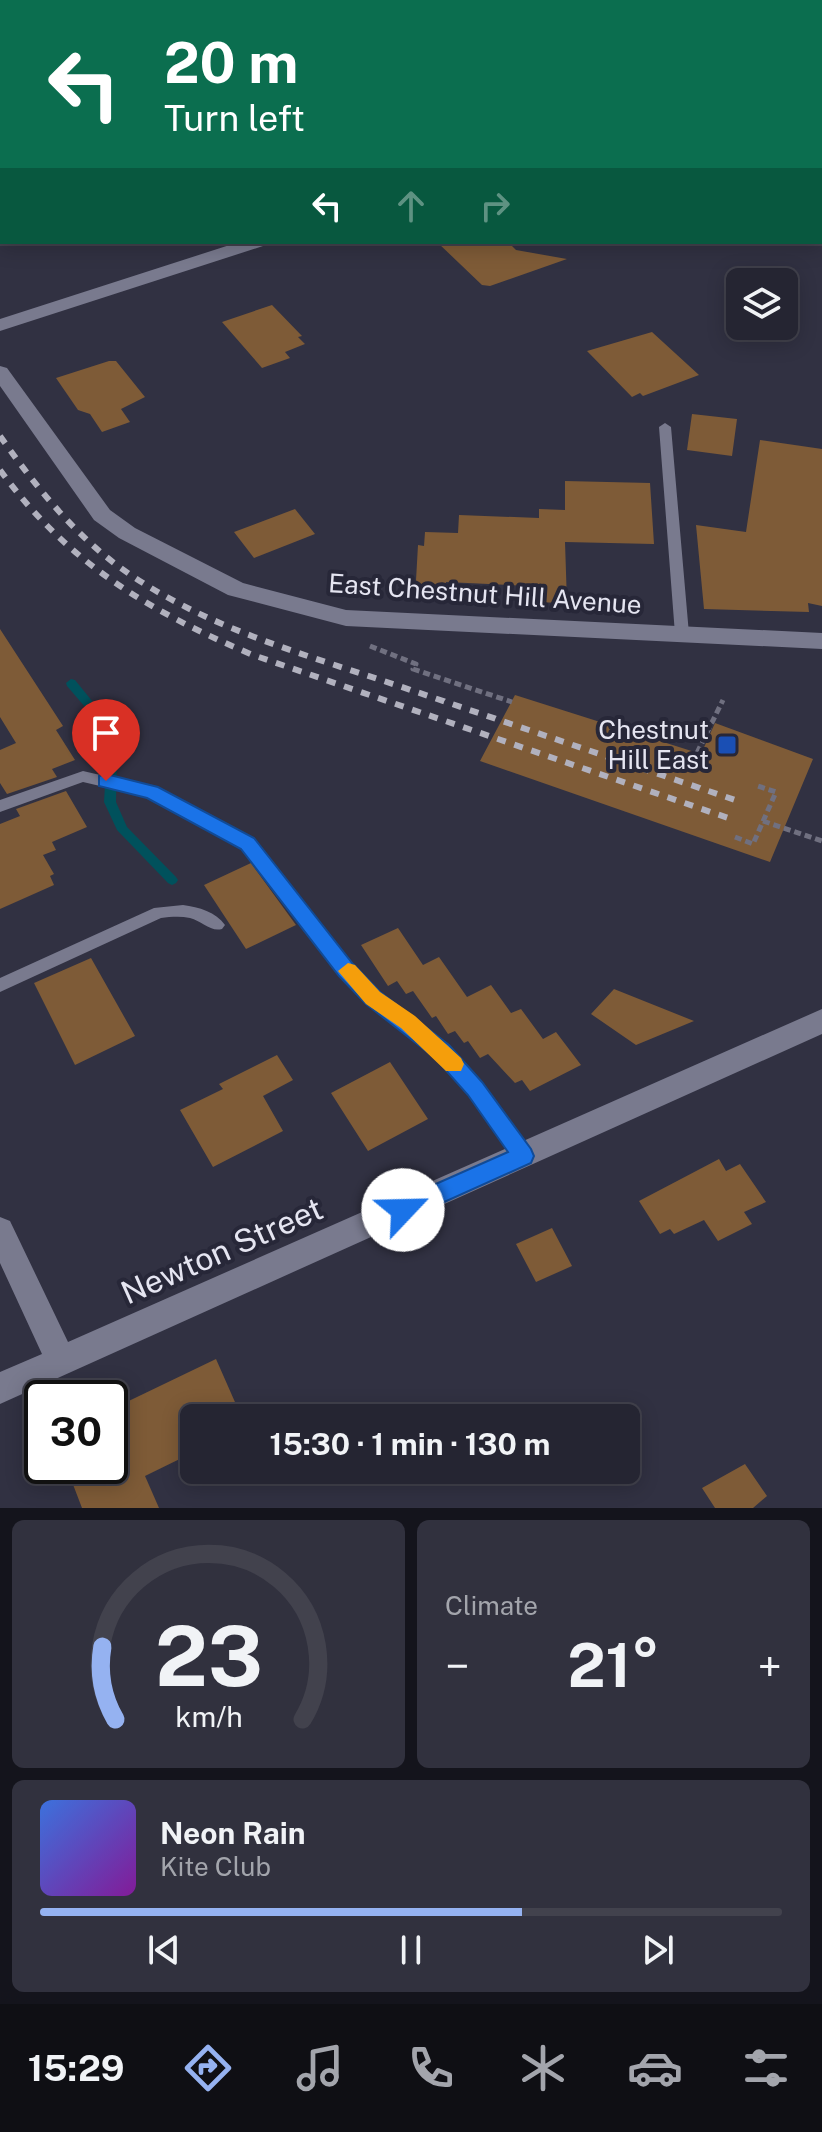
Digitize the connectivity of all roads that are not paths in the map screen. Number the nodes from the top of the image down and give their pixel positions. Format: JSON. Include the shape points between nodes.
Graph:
{"nodes":[{"id":1,"x":251,"y":244,"type":"edge"},
{"id":2,"x":0,"y":325,"type":"edge"},
{"id":3,"x":0,"y":372,"type":"edge"},
{"id":4,"x":665,"y":427,"type":"dead end"},
{"id":5,"x":682,"y":634,"type":"junction"},
{"id":6,"x":822,"y":641,"type":"edge"},
{"id":7,"x":0,"y":806,"type":"edge"},
{"id":8,"x":217,"y":925,"type":"dead end"},
{"id":9,"x":0,"y":985,"type":"edge"},
{"id":10,"x":822,"y":1021,"type":"edge"},
{"id":11,"x":523,"y":1156,"type":"junction"},
{"id":12,"x":0,"y":1231,"type":"edge"},
{"id":13,"x":62,"y":1362,"type":"junction"},
{"id":14,"x":0,"y":1388,"type":"edge"}],
"edges":[{"from":1,"to":2,"type":"street"},
{"from":3,"to":5,"type":"street","name":"East Chestnut Hill Avenue","via":[[86,497],[112,524],[220,583],[304,609],[368,619]]},
{"from":4,"to":5,"type":"lane"},
{"from":5,"to":6,"type":"street","name":"East Chestnut Hill Avenue"},
{"from":7,"to":11,"type":"lane","via":[[83,776],[151,792],[248,844],[346,970],[442,1051]]},
{"from":8,"to":9,"type":"lane","via":[[202,913],[159,912]]},
{"from":10,"to":11,"type":"street","name":"Newton Street"},
{"from":11,"to":13,"type":"street","name":"Newton Street"},
{"from":12,"to":13,"type":"street"},
{"from":13,"to":14,"type":"street","name":"Newton Street"}]}
